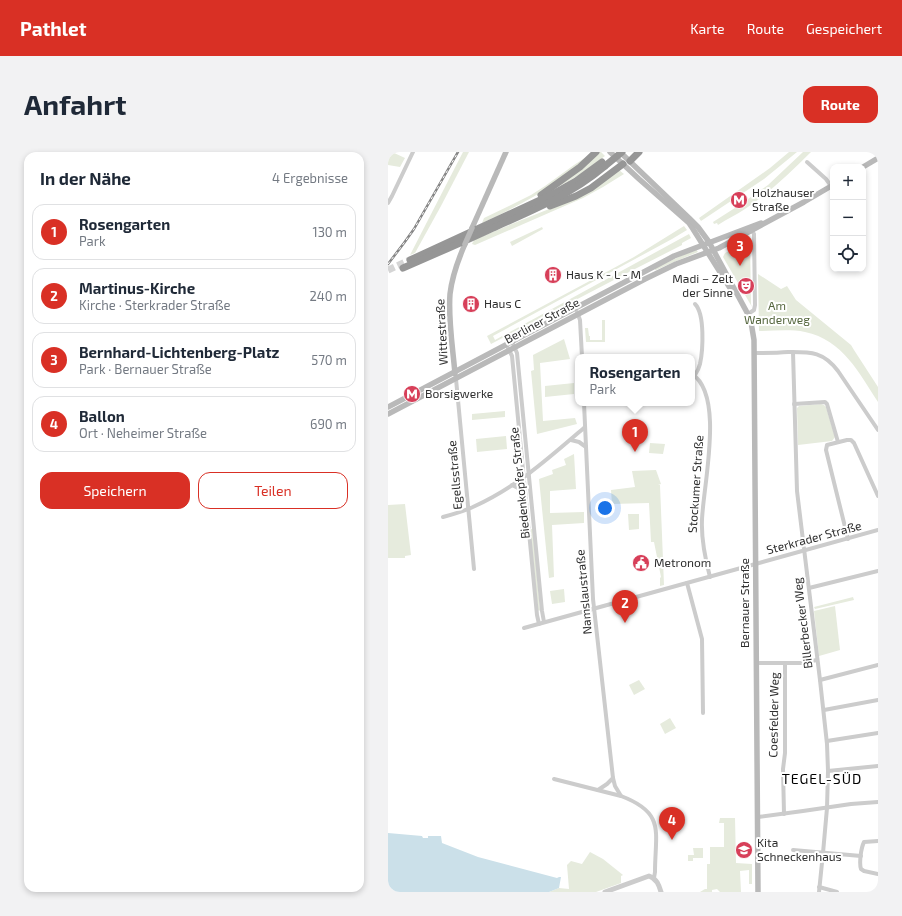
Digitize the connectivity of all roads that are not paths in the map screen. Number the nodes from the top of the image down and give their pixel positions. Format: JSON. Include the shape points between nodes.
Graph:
{"nodes":[{"id":1,"x":413,"y":152,"type":"edge"},
{"id":2,"x":506,"y":152,"type":"edge"},
{"id":3,"x":596,"y":152,"type":"edge"},
{"id":4,"x":610,"y":152,"type":"edge"},
{"id":5,"x":615,"y":152,"type":"edge"},
{"id":6,"x":621,"y":152,"type":"edge"},
{"id":7,"x":639,"y":152,"type":"edge"},
{"id":8,"x":878,"y":158,"type":"edge"},
{"id":9,"x":630,"y":161,"type":"junction"},
{"id":10,"x":806,"y":162,"type":"dead end"},
{"id":11,"x":604,"y":164,"type":"junction"},
{"id":12,"x":623,"y":164,"type":"junction"},
{"id":13,"x":866,"y":165,"type":"edge"},
{"id":14,"x":830,"y":183,"type":"edge"},
{"id":15,"x":830,"y":186,"type":"edge"},
{"id":16,"x":388,"y":203,"type":"edge"},
{"id":17,"x":526,"y":210,"type":"junction"},
{"id":18,"x":751,"y":229,"type":"junction"},
{"id":19,"x":706,"y":243,"type":"junction"},
{"id":20,"x":711,"y":251,"type":"junction"},
{"id":21,"x":410,"y":260,"type":"tunnel mouth"},
{"id":22,"x":403,"y":268,"type":"dead end"},
{"id":23,"x":695,"y":304,"type":"dead end"},
{"id":24,"x":575,"y":308,"type":"junction"},
{"id":25,"x":579,"y":314,"type":"junction"},
{"id":26,"x":748,"y":314,"type":"junction"},
{"id":27,"x":509,"y":343,"type":"junction"},
{"id":28,"x":512,"y":349,"type":"junction"},
{"id":29,"x":793,"y":352,"type":"junction"},
{"id":30,"x":754,"y":353,"type":"junction"},
{"id":31,"x":582,"y":354,"type":"edge"},
{"id":32,"x":455,"y":372,"type":"junction"},
{"id":33,"x":695,"y":372,"type":"edge"},
{"id":34,"x":695,"y":377,"type":"edge"},
{"id":35,"x":456,"y":379,"type":"junction"},
{"id":36,"x":794,"y":404,"type":"junction"},
{"id":37,"x":584,"y":406,"type":"edge"},
{"id":38,"x":388,"y":407,"type":"edge"},
{"id":39,"x":388,"y":414,"type":"edge"},
{"id":40,"x":585,"y":427,"type":"junction"},
{"id":41,"x":878,"y":430,"type":"edge"},
{"id":42,"x":571,"y":440,"type":"junction"},
{"id":43,"x":838,"y":442,"type":"junction"},
{"id":44,"x":586,"y":447,"type":"junction"},
{"id":45,"x":529,"y":474,"type":"junction"},
{"id":46,"x":524,"y":477,"type":"junction"},
{"id":47,"x":512,"y":485,"type":"junction"},
{"id":48,"x":525,"y":494,"type":"junction"},
{"id":49,"x":531,"y":494,"type":"junction"},
{"id":50,"x":878,"y":496,"type":"edge"},
{"id":51,"x":468,"y":509,"type":"junction"},
{"id":52,"x":443,"y":517,"type":"dead end"},
{"id":53,"x":878,"y":530,"type":"edge"},
{"id":54,"x":848,"y":538,"type":"junction"},
{"id":55,"x":805,"y":551,"type":"junction"},
{"id":56,"x":756,"y":564,"type":"junction"},
{"id":57,"x":474,"y":569,"type":"dead end"},
{"id":58,"x":878,"y":571,"type":"edge"},
{"id":59,"x":710,"y":577,"type":"junction"},
{"id":60,"x":687,"y":583,"type":"junction"},
{"id":61,"x":809,"y":588,"type":"junction"},
{"id":62,"x":594,"y":609,"type":"junction"},
{"id":63,"x":542,"y":623,"type":"junction"},
{"id":64,"x":524,"y":628,"type":"dead end"},
{"id":65,"x":817,"y":660,"type":"junction"},
{"id":66,"x":756,"y":663,"type":"junction"},
{"id":67,"x":785,"y":664,"type":"junction"},
{"id":68,"x":878,"y":665,"type":"edge"},
{"id":69,"x":820,"y":680,"type":"junction"},
{"id":70,"x":878,"y":700,"type":"edge"},
{"id":71,"x":824,"y":710,"type":"junction"},
{"id":72,"x":703,"y":714,"type":"dead end"},
{"id":73,"x":878,"y":733,"type":"edge"},
{"id":74,"x":827,"y":741,"type":"junction"},
{"id":75,"x":878,"y":766,"type":"edge"},
{"id":76,"x":828,"y":771,"type":"junction"},
{"id":77,"x":612,"y":778,"type":"junction"},
{"id":78,"x":554,"y":779,"type":"dead end"},
{"id":79,"x":598,"y":790,"type":"junction"},
{"id":80,"x":621,"y":796,"type":"junction"},
{"id":81,"x":878,"y":802,"type":"edge"},
{"id":82,"x":827,"y":808,"type":"junction"},
{"id":83,"x":784,"y":814,"type":"junction"},
{"id":84,"x":758,"y":817,"type":"junction"},
{"id":85,"x":878,"y":841,"type":"edge"},
{"id":86,"x":793,"y":850,"type":"dead end"},
{"id":87,"x":823,"y":853,"type":"junction"},
{"id":88,"x":861,"y":856,"type":"junction"},
{"id":89,"x":878,"y":874,"type":"edge"},
{"id":90,"x":654,"y":878,"type":"junction"},
{"id":91,"x":819,"y":887,"type":"junction"},
{"id":92,"x":606,"y":892,"type":"edge"},
{"id":93,"x":661,"y":892,"type":"edge"},
{"id":94,"x":758,"y":892,"type":"edge"},
{"id":95,"x":818,"y":892,"type":"edge"},
{"id":96,"x":836,"y":892,"type":"edge"}],
"edges":[{"from":1,"to":16,"type":"street"},
{"from":2,"to":32,"type":"main road","name":"Wittestraße","bridge":true,"via":[[455,268],[450,295]]},
{"from":3,"to":17,"type":"highway","via":[[575,171],[528,203]]},
{"from":4,"to":12,"type":"main road"},
{"from":5,"to":11,"type":"highway"},
{"from":6,"to":9,"type":"main road"},
{"from":6,"to":11,"type":"highway","bridge":true},
{"from":7,"to":9,"type":"highway"},
{"from":8,"to":13,"type":"main road"},
{"from":9,"to":12,"type":"main road"},
{"from":9,"to":19,"type":"main road","via":[[698,227]]},
{"from":10,"to":14,"type":"street"},
{"from":11,"to":17,"type":"highway"},
{"from":12,"to":17,"type":"highway","via":[[576,196],[532,214]]},
{"from":12,"to":19,"type":"main road","via":[[687,221]]},
{"from":15,"to":18,"type":"main road"},
{"from":17,"to":21,"type":"highway"},
{"from":17,"to":22,"type":"highway"},
{"from":18,"to":19,"type":"main road","name":"Berliner Straße"},
{"from":18,"to":20,"type":"main road","name":"Berliner Straße"},
{"from":18,"to":26,"type":"street","via":[[754,234],[755,305],[754,310]]},
{"from":19,"to":20,"type":"main road","name":"Bernauer Straße"},
{"from":19,"to":24,"type":"main road","name":"Berliner Straße","via":[[674,256]]},
{"from":20,"to":25,"type":"main road","name":"Berliner Straße","via":[[655,274]]},
{"from":20,"to":26,"type":"main road","name":"Bernauer Straße"},
{"from":23,"to":33,"type":"street","via":[[700,313],[703,341],[700,365]]},
{"from":24,"to":25,"type":"street"},
{"from":24,"to":27,"type":"main road","name":"Berliner Straße"},
{"from":25,"to":28,"type":"main road","name":"Berliner Straße"},
{"from":25,"to":31,"type":"street"},
{"from":26,"to":30,"type":"main road","name":"Bernauer Straße","via":[[753,332]]},
{"from":27,"to":28,"type":"street","name":"Biedenkopfer Straße"},
{"from":27,"to":32,"type":"main road","name":"Berliner Straße"},
{"from":28,"to":35,"type":"main road","name":"Berliner Straße"},
{"from":28,"to":45,"type":"street","name":"Biedenkopfer Straße","via":[[517,353]]},
{"from":28,"to":46,"type":"street","name":"Biedenkopfer Straße"},
{"from":29,"to":30,"type":"street"},
{"from":29,"to":36,"type":"street","name":"Billerbecker Weg"},
{"from":29,"to":41,"type":"street","via":[[819,355],[834,365]]},
{"from":30,"to":56,"type":"main road","name":"Bernauer Straße"},
{"from":32,"to":35,"type":"main road","name":"Wittestraße"},
{"from":32,"to":38,"type":"main road","name":"Berliner Straße"},
{"from":34,"to":59,"type":"street","name":"Stockumer Straße","via":[[705,392],[710,425],[702,522],[704,555]]},
{"from":35,"to":39,"type":"main road","name":"Berliner Straße"},
{"from":35,"to":51,"type":"street","name":"Egellsstraße"},
{"from":36,"to":43,"type":"street","via":[[825,402]]},
{"from":36,"to":55,"type":"street","name":"Billerbecker Weg","via":[[797,491]]},
{"from":37,"to":40,"type":"street","name":"Namslaustraße"},
{"from":40,"to":42,"type":"street"},
{"from":40,"to":44,"type":"street","name":"Namslaustraße"},
{"from":42,"to":44,"type":"street"},
{"from":42,"to":45,"type":"street"},
{"from":43,"to":50,"type":"street","via":[[852,440]]},
{"from":43,"to":54,"type":"street","via":[[827,445],[826,450]]},
{"from":44,"to":62,"type":"street","name":"Namslaustraße"},
{"from":45,"to":46,"type":"street"},
{"from":45,"to":49,"type":"street","name":"Biedenkopfer Straße"},
{"from":46,"to":47,"type":"street"},
{"from":46,"to":48,"type":"street","name":"Biedenkopfer Straße"},
{"from":47,"to":48,"type":"street"},
{"from":47,"to":51,"type":"street"},
{"from":48,"to":49,"type":"street"},
{"from":48,"to":63,"type":"street","name":"Biedenkopfer Straße","via":[[537,615]]},
{"from":49,"to":63,"type":"street","name":"Biedenkopfer Straße"},
{"from":51,"to":52,"type":"street"},
{"from":51,"to":57,"type":"street","name":"Egellsstraße"},
{"from":53,"to":54,"type":"street","name":"Sterkrader Straße"},
{"from":54,"to":55,"type":"street","name":"Sterkrader Straße"},
{"from":55,"to":56,"type":"street","name":"Sterkrader Straße"},
{"from":55,"to":61,"type":"street","name":"Billerbecker Weg"},
{"from":56,"to":59,"type":"street","name":"Sterkrader Straße"},
{"from":56,"to":66,"type":"main road","name":"Bernauer Straße"},
{"from":58,"to":61,"type":"street"},
{"from":59,"to":60,"type":"street","name":"Sterkrader Straße"},
{"from":60,"to":62,"type":"street","name":"Sterkrader Straße"},
{"from":60,"to":72,"type":"street","via":[[702,639]]},
{"from":61,"to":65,"type":"street","name":"Billerbecker Weg"},
{"from":62,"to":63,"type":"street","name":"Sterkrader Straße"},
{"from":62,"to":77,"type":"street","name":"Namslaustraße"},
{"from":63,"to":64,"type":"street","name":"Sterkrader Straße"},
{"from":65,"to":67,"type":"street"},
{"from":65,"to":69,"type":"street","name":"Billerbecker Weg"},
{"from":66,"to":67,"type":"street"},
{"from":66,"to":84,"type":"main road","name":"Bernauer Straße"},
{"from":67,"to":83,"type":"street","name":"Coesfelder Weg"},
{"from":68,"to":69,"type":"street"},
{"from":69,"to":71,"type":"street","name":"Billerbecker Weg"},
{"from":70,"to":71,"type":"street"},
{"from":71,"to":74,"type":"street","name":"Billerbecker Weg"},
{"from":73,"to":74,"type":"street"},
{"from":74,"to":76,"type":"street","name":"Billerbecker Weg"},
{"from":75,"to":76,"type":"street"},
{"from":76,"to":82,"type":"street","name":"Billerbecker Weg"},
{"from":77,"to":79,"type":"street"},
{"from":77,"to":80,"type":"street","name":"Namslaustraße"},
{"from":78,"to":79,"type":"street"},
{"from":79,"to":80,"type":"street"},
{"from":80,"to":90,"type":"street","via":[[647,810],[655,824]]},
{"from":81,"to":82,"type":"street"},
{"from":82,"to":83,"type":"street"},
{"from":82,"to":87,"type":"street","name":"Billerbecker Weg"},
{"from":83,"to":84,"type":"street"},
{"from":84,"to":94,"type":"main road","name":"Bernauer Straße"},
{"from":85,"to":88,"type":"street","via":[[864,842]]},
{"from":86,"to":87,"type":"street"},
{"from":87,"to":88,"type":"street"},
{"from":87,"to":91,"type":"street","name":"Billerbecker Weg"},
{"from":88,"to":89,"type":"street","via":[[861,869]]},
{"from":90,"to":92,"type":"street","via":[[649,876]]},
{"from":90,"to":93,"type":"street"},
{"from":91,"to":95,"type":"street","name":"Billerbecker Weg"},
{"from":91,"to":96,"type":"street"}]}
